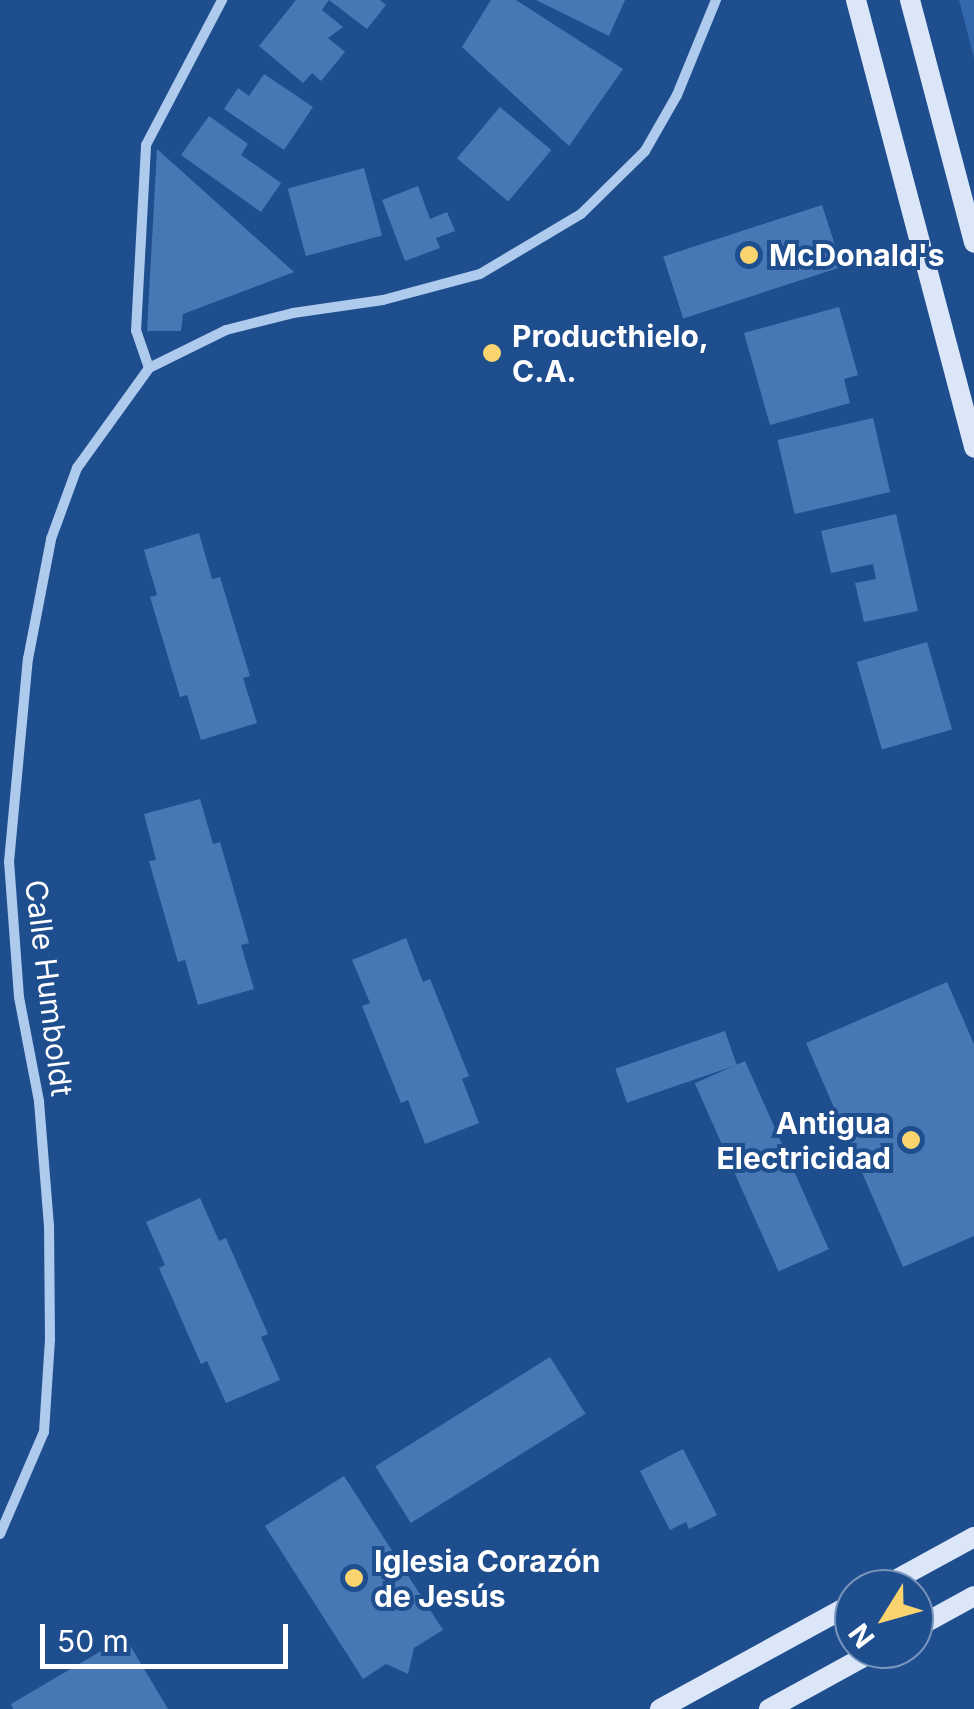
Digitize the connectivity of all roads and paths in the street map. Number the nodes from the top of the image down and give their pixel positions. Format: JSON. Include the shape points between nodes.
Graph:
{"nodes":[{"id":1,"x":222,"y":0,"type":"edge"},
{"id":2,"x":716,"y":0,"type":"edge"},
{"id":3,"x":856,"y":0,"type":"edge"},
{"id":4,"x":910,"y":0,"type":"edge"},
{"id":5,"x":974,"y":243,"type":"edge"},
{"id":6,"x":149,"y":368,"type":"junction"},
{"id":7,"x":974,"y":448,"type":"edge"},
{"id":8,"x":0,"y":1534,"type":"edge"},
{"id":9,"x":974,"y":1536,"type":"edge"},
{"id":10,"x":914,"y":1569,"type":"edge"},
{"id":11,"x":974,"y":1596,"type":"edge"},
{"id":12,"x":834,"y":1613,"type":"edge"},
{"id":13,"x":934,"y":1619,"type":"edge"},
{"id":14,"x":842,"y":1669,"type":"edge"},
{"id":15,"x":660,"y":1709,"type":"edge"},
{"id":16,"x":769,"y":1709,"type":"edge"}],
"edges":[{"from":1,"to":6,"type":"street","via":[[146,145],[136,331]]},
{"from":2,"to":6,"type":"street","name":"Calle Humboldt","via":[[645,152],[581,214],[480,274],[226,330]]},
{"from":3,"to":7,"type":"street"},
{"from":4,"to":5,"type":"street"},
{"from":6,"to":8,"type":"street","name":"Calle Humboldt","via":[[77,468],[51,539],[28,659],[9,862],[49,1226],[50,1339],[44,1432]]},
{"from":9,"to":10,"type":"street"},
{"from":11,"to":13,"type":"street"},
{"from":12,"to":15,"type":"street"},
{"from":14,"to":16,"type":"street"}]}
